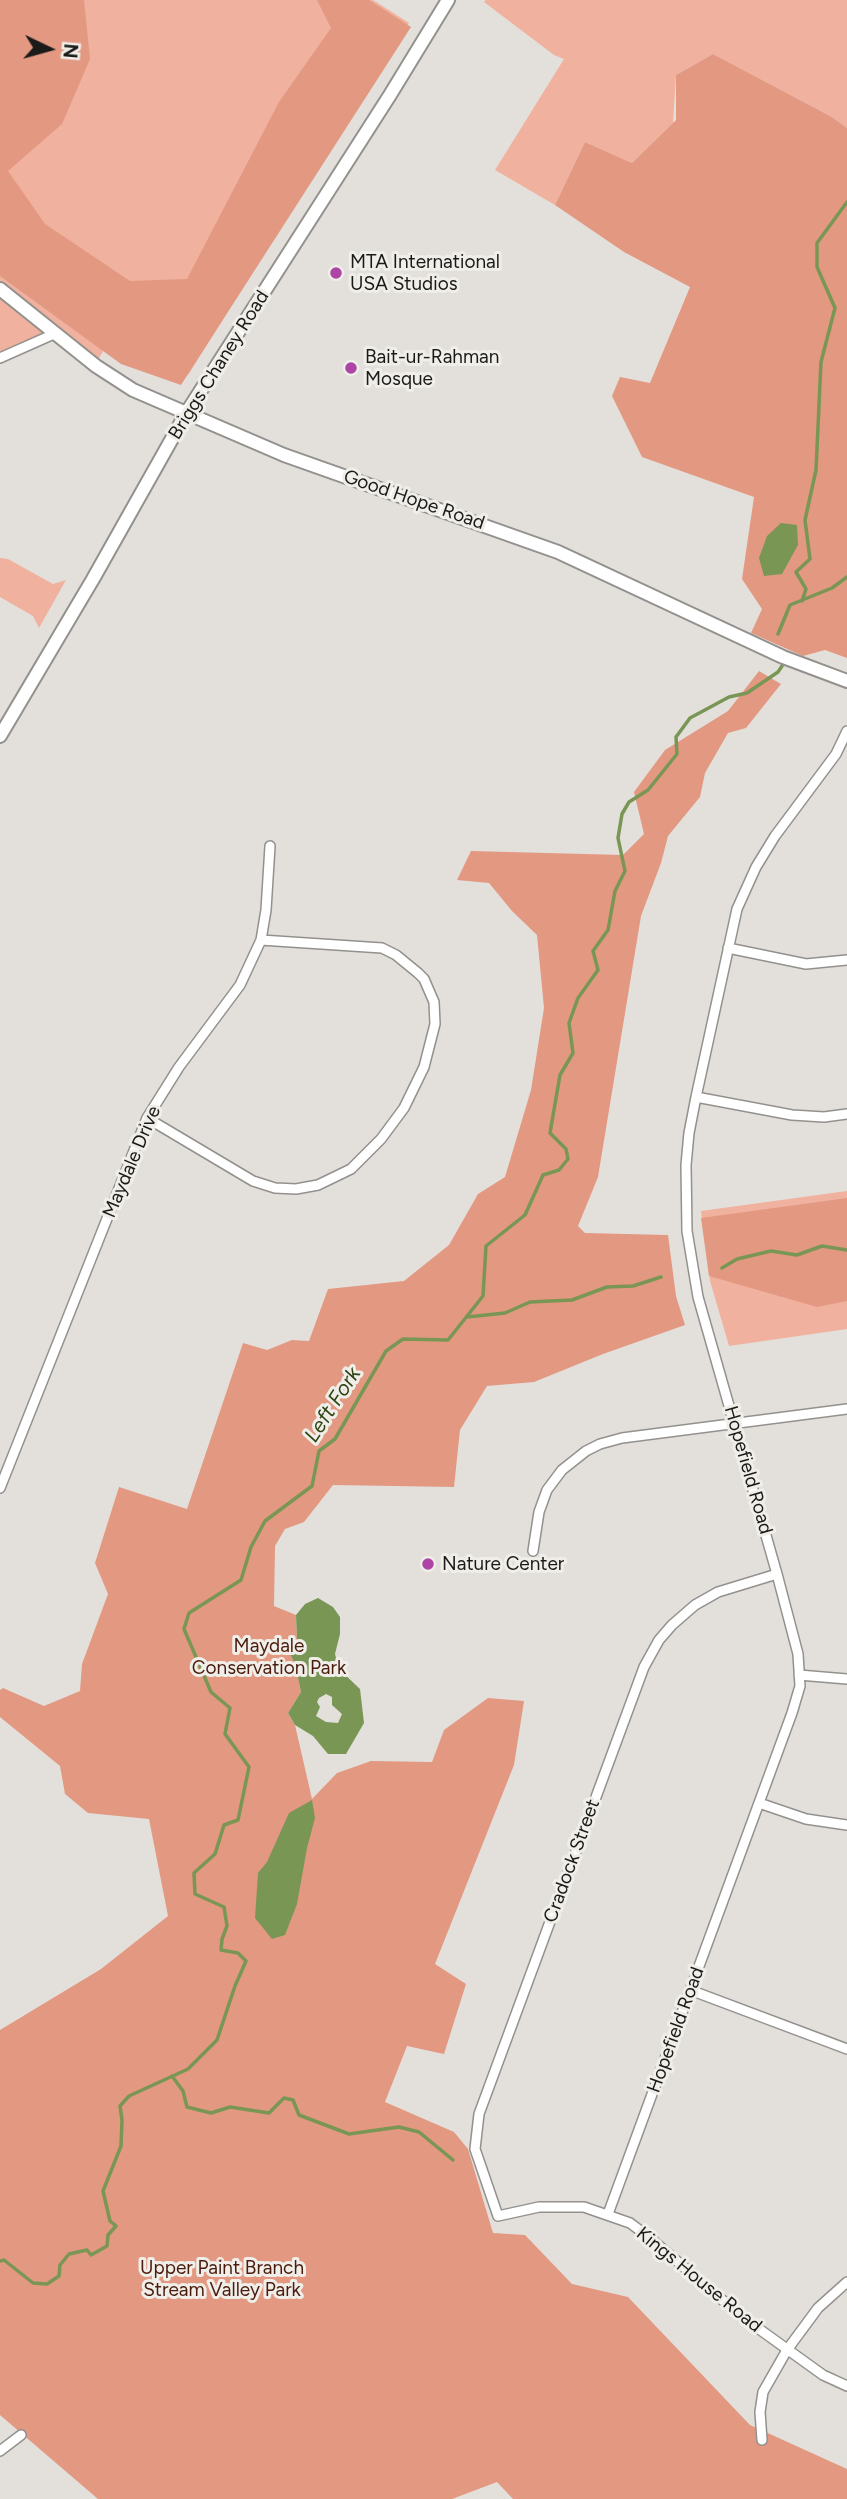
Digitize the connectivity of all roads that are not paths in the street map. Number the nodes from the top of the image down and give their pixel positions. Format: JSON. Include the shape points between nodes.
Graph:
{"nodes":[{"id":1,"x":448,"y":0,"type":"edge"},
{"id":2,"x":0,"y":289,"type":"edge"},
{"id":3,"x":54,"y":334,"type":"junction"},
{"id":4,"x":0,"y":358,"type":"edge"},
{"id":5,"x":187,"y":412,"type":"junction"},
{"id":6,"x":847,"y":681,"type":"edge"},
{"id":7,"x":847,"y":731,"type":"edge"},
{"id":8,"x":0,"y":736,"type":"edge"},
{"id":9,"x":270,"y":846,"type":"dead end"},
{"id":10,"x":261,"y":940,"type":"junction"},
{"id":11,"x":727,"y":948,"type":"junction"},
{"id":12,"x":847,"y":960,"type":"edge"},
{"id":13,"x":696,"y":1097,"type":"junction"},
{"id":14,"x":847,"y":1114,"type":"edge"},
{"id":15,"x":147,"y":1118,"type":"junction"},
{"id":16,"x":847,"y":1409,"type":"edge"},
{"id":17,"x":734,"y":1424,"type":"junction"},
{"id":18,"x":0,"y":1488,"type":"edge"},
{"id":19,"x":533,"y":1551,"type":"dead end"},
{"id":20,"x":777,"y":1574,"type":"junction"},
{"id":21,"x":799,"y":1675,"type":"junction"},
{"id":22,"x":847,"y":1679,"type":"edge"},
{"id":23,"x":759,"y":1802,"type":"junction"},
{"id":24,"x":847,"y":1825,"type":"edge"},
{"id":25,"x":690,"y":1990,"type":"junction"},
{"id":26,"x":847,"y":2049,"type":"edge"},
{"id":27,"x":608,"y":2214,"type":"junction"},
{"id":28,"x":498,"y":2216,"type":"joint"},
{"id":29,"x":847,"y":2282,"type":"edge"},
{"id":30,"x":788,"y":2350,"type":"junction"},
{"id":31,"x":847,"y":2386,"type":"edge"},
{"id":32,"x":21,"y":2435,"type":"dead end"},
{"id":33,"x":762,"y":2440,"type":"dead end"},
{"id":34,"x":0,"y":2451,"type":"edge"}],
"edges":[{"from":1,"to":5,"type":"street","name":"Briggs Chaney Road"},
{"from":2,"to":3,"type":"street","name":"Good Hope Road"},
{"from":3,"to":4,"type":"street"},
{"from":3,"to":5,"type":"street","name":"Good Hope Road","via":[[133,390]]},
{"from":5,"to":6,"type":"street","name":"Good Hope Road","via":[[284,455],[558,552],[783,657]]},
{"from":5,"to":8,"type":"street","name":"Briggs Chaney Road"},
{"from":7,"to":11,"type":"street","name":"Hopefield Road","via":[[836,754],[756,867],[737,909]]},
{"from":9,"to":10,"type":"street","name":"Maydale Drive"},
{"from":10,"to":15,"type":"street","name":"Maydale Drive","via":[[240,985]]},
{"from":10,"to":15,"type":"street","via":[[382,948],[424,979],[435,1024],[424,1067],[404,1108],[382,1139],[351,1169],[318,1185],[296,1189],[253,1181]]},
{"from":11,"to":12,"type":"street","via":[[806,964]]},
{"from":11,"to":13,"type":"street","name":"Hopefield Road"},
{"from":13,"to":14,"type":"street","via":[[792,1115]]},
{"from":13,"to":17,"type":"street","name":"Hopefield Road","via":[[686,1165],[687,1231],[698,1297]]},
{"from":15,"to":18,"type":"street","name":"Maydale Drive"},
{"from":16,"to":17,"type":"street"},
{"from":17,"to":19,"type":"street","via":[[622,1438],[586,1451],[562,1470],[547,1490]]},
{"from":17,"to":20,"type":"street","name":"Hopefield Road"},
{"from":20,"to":21,"type":"street","name":"Hopefield Road"},
{"from":20,"to":28,"type":"street","name":"Cradock Street","via":[[718,1592],[695,1605],[671,1625],[643,1667],[479,2114],[475,2149]]},
{"from":21,"to":22,"type":"street"},
{"from":21,"to":23,"type":"street","name":"Hopefield Road","via":[[792,1713]]},
{"from":23,"to":24,"type":"street","via":[[806,1819]]},
{"from":23,"to":25,"type":"street","name":"Hopefield Road"},
{"from":25,"to":26,"type":"street"},
{"from":25,"to":27,"type":"street","name":"Hopefield Road"},
{"from":27,"to":28,"type":"street","name":"Kings House Road","via":[[564,2206]]},
{"from":27,"to":30,"type":"street","name":"Kings House Road","via":[[650,2238]]},
{"from":29,"to":30,"type":"street","via":[[818,2308]]},
{"from":30,"to":31,"type":"street","name":"Kings House Road"},
{"from":30,"to":33,"type":"street","via":[[764,2392]]},
{"from":32,"to":34,"type":"street"}]}
